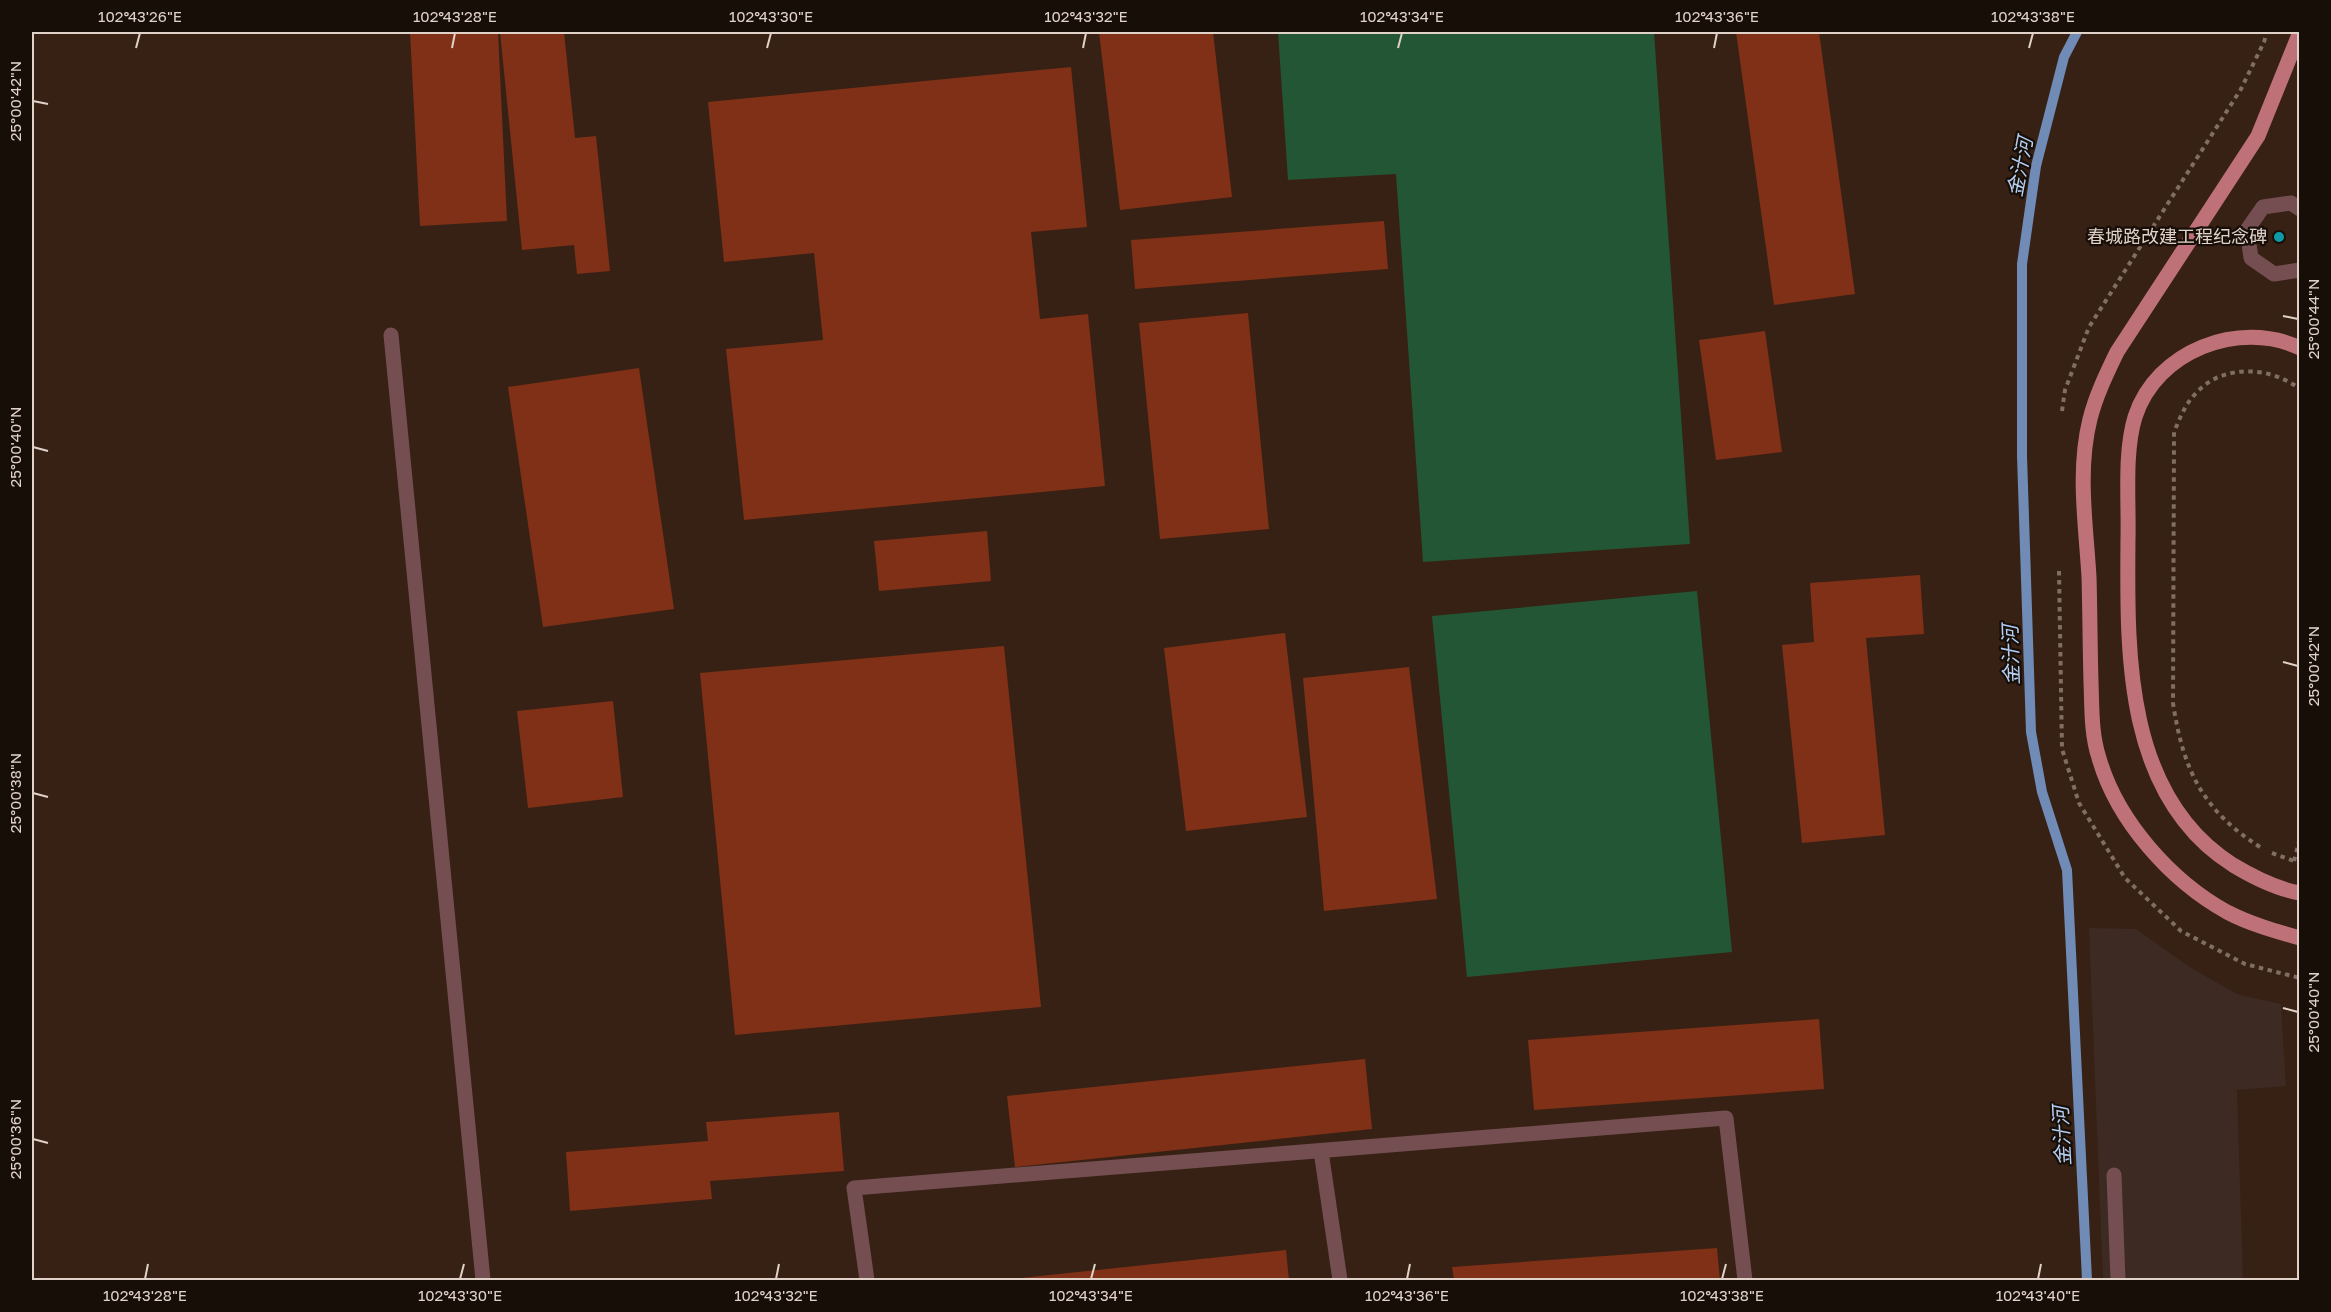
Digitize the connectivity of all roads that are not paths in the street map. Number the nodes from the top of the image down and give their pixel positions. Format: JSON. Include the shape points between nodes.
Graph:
{"nodes":[{"id":1,"x":2300,"y":32,"type":"edge"},
{"id":2,"x":2300,"y":209,"type":"edge"},
{"id":3,"x":2300,"y":270,"type":"edge"},
{"id":4,"x":391,"y":335,"type":"dead end"},
{"id":5,"x":2300,"y":348,"type":"edge"},
{"id":6,"x":2300,"y":893,"type":"edge"},
{"id":7,"x":2300,"y":938,"type":"edge"},
{"id":8,"x":1321,"y":1151,"type":"junction"},
{"id":9,"x":2114,"y":1175,"type":"dead end"},
{"id":10,"x":483,"y":1281,"type":"edge"},
{"id":11,"x":867,"y":1281,"type":"edge"},
{"id":12,"x":1340,"y":1281,"type":"edge"},
{"id":13,"x":1745,"y":1281,"type":"edge"},
{"id":14,"x":2118,"y":1281,"type":"edge"}],
"edges":[{"from":1,"to":7,"type":"main road","via":[[2258,136],[2117,352],[2101,385],[2084,456],[2083,499],[2092,716],[2098,758],[2114,795],[2135,829],[2195,891],[2228,912]]},
{"from":2,"to":3,"type":"street","via":[[2291,203],[2264,207],[2247,230],[2251,258],[2274,274]]},
{"from":4,"to":10,"type":"street"},
{"from":5,"to":6,"type":"main road","via":[[2249,336],[2224,339],[2180,358],[2156,381],[2135,416],[2130,445],[2128,571],[2135,701],[2146,750],[2167,794],[2188,828],[2217,855],[2249,875]]},
{"from":8,"to":11,"type":"street","via":[[854,1188]]},
{"from":8,"to":12,"type":"street"},
{"from":8,"to":13,"type":"street","via":[[1726,1118]]},
{"from":9,"to":14,"type":"street"}]}
